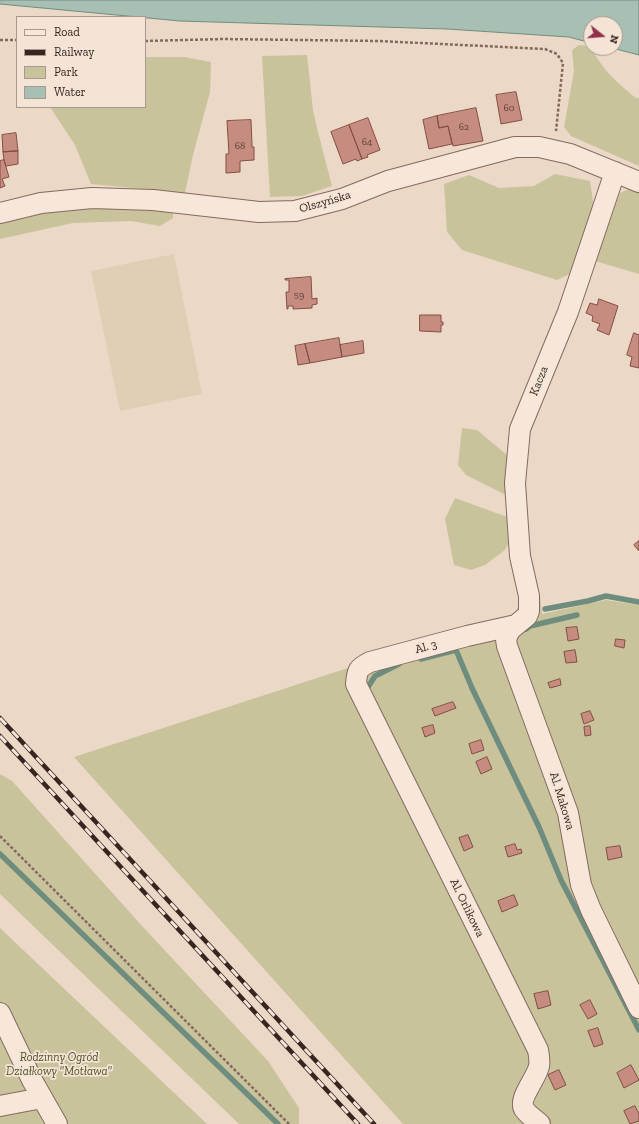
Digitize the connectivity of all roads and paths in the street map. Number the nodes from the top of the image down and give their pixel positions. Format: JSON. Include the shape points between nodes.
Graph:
{"nodes":[{"id":1,"x":0,"y":40,"type":"edge"},
{"id":2,"x":16,"y":40,"type":"edge"},
{"id":3,"x":146,"y":41,"type":"edge"},
{"id":4,"x":555,"y":134,"type":"dead end"},
{"id":5,"x":615,"y":172,"type":"junction"},
{"id":6,"x":639,"y":182,"type":"edge"},
{"id":7,"x":0,"y":213,"type":"edge"},
{"id":8,"x":528,"y":598,"type":"joint"},
{"id":9,"x":516,"y":625,"type":"junction"},
{"id":10,"x":359,"y":690,"type":"joint"},
{"id":11,"x":0,"y":836,"type":"edge"},
{"id":12,"x":639,"y":1008,"type":"edge"},
{"id":13,"x":0,"y":1014,"type":"edge"},
{"id":14,"x":42,"y":1098,"type":"junction"},
{"id":15,"x":0,"y":1106,"type":"edge"},
{"id":16,"x":57,"y":1124,"type":"edge"},
{"id":17,"x":289,"y":1124,"type":"edge"},
{"id":18,"x":540,"y":1124,"type":"edge"}],
"edges":[{"from":1,"to":2,"type":"path"},
{"from":3,"to":4,"type":"path","via":[[379,41],[545,49],[557,54],[563,63]]},
{"from":5,"to":6,"type":"street","name":"Olszyńska"},
{"from":5,"to":7,"type":"street","name":"Olszyńska","via":[[570,154],[539,147],[515,147],[388,181],[342,199],[295,211],[259,212],[153,200],[92,198],[41,203]]},
{"from":5,"to":8,"type":"street","name":"Kacza","via":[[568,312],[520,429],[515,483],[520,556]]},
{"from":8,"to":9,"type":"street","name":"Al. Makowa","via":[[527,616]]},
{"from":9,"to":10,"type":"street","name":"Al. 3","via":[[370,662],[360,667],[357,672],[356,684]]},
{"from":9,"to":12,"type":"street","name":"Al. Makowa","via":[[506,639],[507,646],[568,813],[581,885]]},
{"from":10,"to":18,"type":"street","name":"Al. Orlikowa","via":[[538,1050],[537,1073],[523,1099],[523,1104],[527,1112]]},
{"from":11,"to":17,"type":"path"},
{"from":13,"to":14,"type":"street"},
{"from":14,"to":15,"type":"street"},
{"from":14,"to":16,"type":"street"}]}
